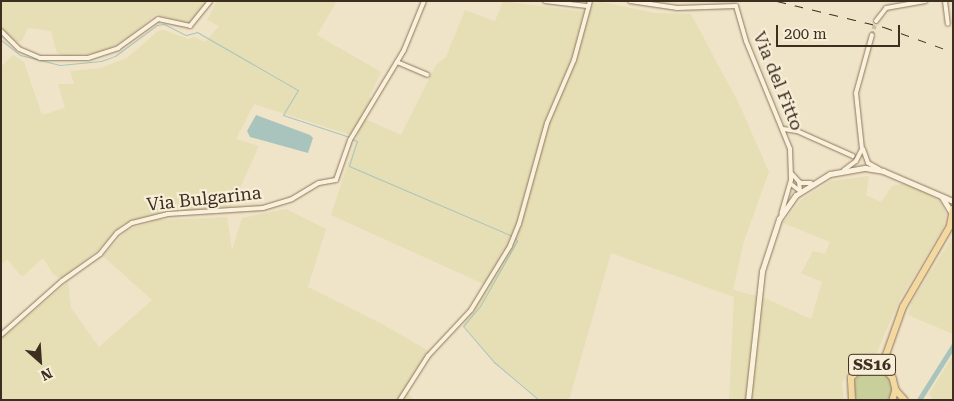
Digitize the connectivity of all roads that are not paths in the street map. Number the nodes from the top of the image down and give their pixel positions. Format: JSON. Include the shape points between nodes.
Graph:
{"nodes":[{"id":1,"x":210,"y":1,"type":"edge"},
{"id":2,"x":424,"y":1,"type":"edge"},
{"id":3,"x":545,"y":1,"type":"edge"},
{"id":4,"x":590,"y":1,"type":"edge"},
{"id":5,"x":630,"y":1,"type":"edge"},
{"id":6,"x":919,"y":1,"type":"edge"},
{"id":7,"x":926,"y":1,"type":"edge"},
{"id":8,"x":945,"y":1,"type":"edge"},
{"id":9,"x":587,"y":6,"type":"junction"},
{"id":10,"x":876,"y":21,"type":"tunnel mouth"},
{"id":11,"x":948,"y":24,"type":"dead end"},
{"id":12,"x":1,"y":31,"type":"edge"},
{"id":13,"x":872,"y":35,"type":"tunnel mouth"},
{"id":14,"x":397,"y":62,"type":"junction"},
{"id":15,"x":427,"y":75,"type":"dead end"},
{"id":16,"x":783,"y":129,"type":"junction"},
{"id":17,"x":861,"y":142,"type":"junction"},
{"id":18,"x":856,"y":157,"type":"junction"},
{"id":19,"x":865,"y":157,"type":"junction"},
{"id":20,"x":862,"y":168,"type":"junction"},
{"id":21,"x":792,"y":170,"type":"junction"},
{"id":22,"x":844,"y":170,"type":"junction"},
{"id":23,"x":883,"y":171,"type":"junction"},
{"id":24,"x":799,"y":182,"type":"junction"},
{"id":25,"x":811,"y":183,"type":"junction"},
{"id":26,"x":791,"y":184,"type":"junction"},
{"id":27,"x":800,"y":191,"type":"junction"},
{"id":28,"x":942,"y":197,"type":"junction"},
{"id":29,"x":953,"y":201,"type":"edge"},
{"id":30,"x":952,"y":210,"type":"edge"},
{"id":31,"x":779,"y":219,"type":"junction"},
{"id":32,"x":953,"y":223,"type":"edge"},
{"id":33,"x":948,"y":229,"type":"junction"},
{"id":34,"x":1,"y":335,"type":"edge"},
{"id":35,"x":888,"y":346,"type":"junction"},
{"id":36,"x":873,"y":365,"type":"junction"},
{"id":37,"x":890,"y":373,"type":"junction"},
{"id":38,"x":896,"y":390,"type":"junction"},
{"id":39,"x":400,"y":400,"type":"edge"},
{"id":40,"x":748,"y":400,"type":"edge"},
{"id":41,"x":852,"y":400,"type":"edge"},
{"id":42,"x":893,"y":400,"type":"edge"},
{"id":43,"x":905,"y":400,"type":"edge"}],
"edges":[{"from":1,"to":12,"type":"street","via":[[190,26],[158,18],[118,48],[88,58],[40,58],[19,49]]},
{"from":2,"to":14,"type":"street","name":"Via Bulgarina"},
{"from":3,"to":9,"type":"street"},
{"from":4,"to":9,"type":"street"},
{"from":5,"to":16,"type":"street","name":"Via del Fitto","via":[[677,8],[733,4]]},
{"from":6,"to":7,"type":"street"},
{"from":6,"to":10,"type":"street","via":[[886,8]]},
{"from":8,"to":11,"type":"street"},
{"from":9,"to":39,"type":"street","via":[[574,60],[547,123],[514,237],[471,310],[428,356]]},
{"from":13,"to":17,"type":"street","via":[[856,92]]},
{"from":14,"to":15,"type":"street"},
{"from":14,"to":34,"type":"street","name":"Via Bulgarina","via":[[351,138],[336,180],[319,183],[292,199],[247,211],[168,214],[132,223],[117,233],[100,254],[62,281]]},
{"from":16,"to":18,"type":"street","via":[[798,131]]},
{"from":16,"to":21,"type":"street","name":"Via del Fitto"},
{"from":17,"to":18,"type":"street"},
{"from":17,"to":19,"type":"street"},
{"from":18,"to":20,"type":"street"},
{"from":18,"to":22,"type":"street"},
{"from":19,"to":20,"type":"street"},
{"from":19,"to":23,"type":"street","via":[[868,163]]},
{"from":20,"to":22,"type":"street"},
{"from":20,"to":23,"type":"street"},
{"from":21,"to":24,"type":"street","name":"Via del Fitto"},
{"from":21,"to":26,"type":"street","name":"Via del Fitto"},
{"from":22,"to":25,"type":"street"},
{"from":23,"to":28,"type":"street"},
{"from":24,"to":25,"type":"street"},
{"from":24,"to":27,"type":"street","name":"Via del Fitto"},
{"from":25,"to":27,"type":"street"},
{"from":26,"to":27,"type":"street"},
{"from":26,"to":31,"type":"street","name":"Via del Fitto"},
{"from":27,"to":31,"type":"street"},
{"from":28,"to":29,"type":"street"},
{"from":28,"to":30,"type":"street","name":"SS16"},
{"from":30,"to":33,"type":"main road","name":"SS16"},
{"from":31,"to":40,"type":"street","via":[[762,271]]},
{"from":32,"to":33,"type":"main road","name":"SS16"},
{"from":33,"to":35,"type":"main road","name":"SS16","via":[[910,292]]},
{"from":35,"to":36,"type":"main road","name":"SS16","via":[[882,359]]},
{"from":35,"to":37,"type":"main road","name":"SS16","via":[[885,362]]},
{"from":36,"to":37,"type":"main road","number":"SS16"},
{"from":36,"to":41,"type":"main road","number":"SS16","via":[[860,369],[851,378]]},
{"from":37,"to":38,"type":"main road","number":"SS16"},
{"from":38,"to":42,"type":"main road","number":"SS16"},
{"from":38,"to":43,"type":"main road"}]}
